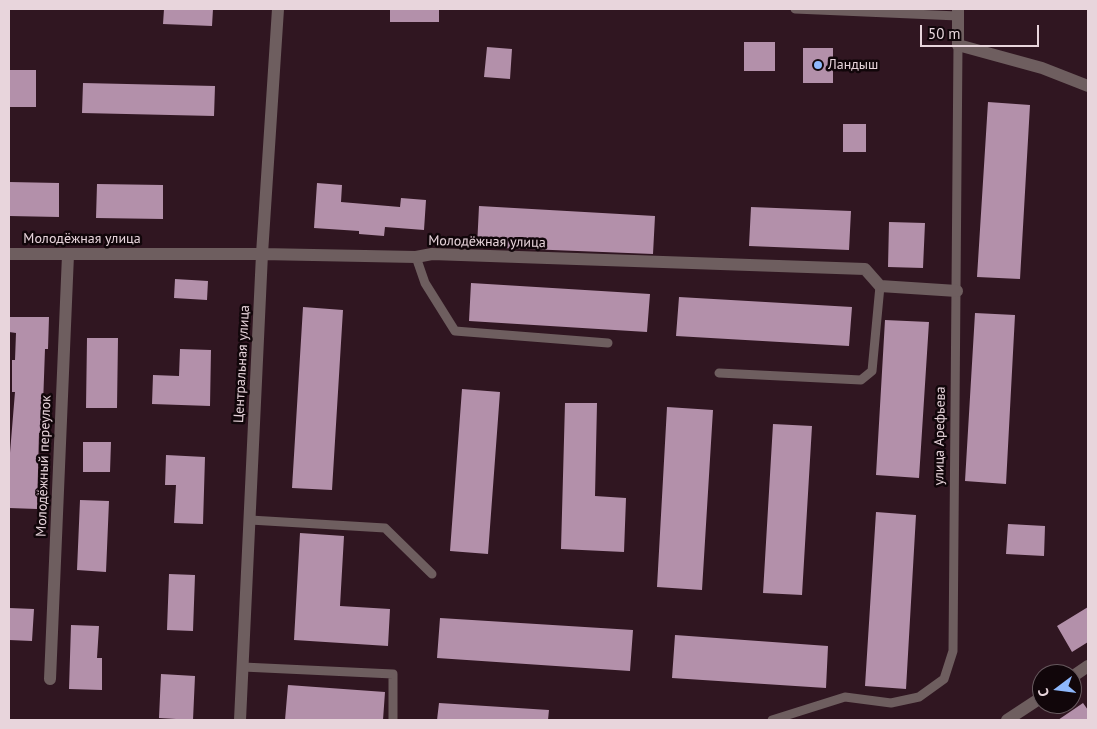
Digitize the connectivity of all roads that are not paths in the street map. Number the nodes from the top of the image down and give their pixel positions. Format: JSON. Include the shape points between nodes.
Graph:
{"nodes":[{"id":1,"x":278,"y":9,"type":"edge"},
{"id":2,"x":795,"y":9,"type":"edge"},
{"id":3,"x":958,"y":12,"type":"edge"},
{"id":4,"x":958,"y":45,"type":"junction"},
{"id":5,"x":1088,"y":86,"type":"edge"},
{"id":6,"x":9,"y":254,"type":"edge"},
{"id":7,"x":262,"y":254,"type":"junction"},
{"id":8,"x":68,"y":255,"type":"junction"},
{"id":9,"x":416,"y":257,"type":"junction"},
{"id":10,"x":880,"y":286,"type":"junction"},
{"id":11,"x":957,"y":291,"type":"junction"},
{"id":12,"x":608,"y":343,"type":"dead end"},
{"id":13,"x":718,"y":373,"type":"dead end"},
{"id":14,"x":250,"y":520,"type":"junction"},
{"id":15,"x":432,"y":574,"type":"dead end"},
{"id":16,"x":243,"y":667,"type":"junction"},
{"id":17,"x":50,"y":679,"type":"dead end"},
{"id":18,"x":1032,"y":704,"type":"edge"},
{"id":19,"x":240,"y":720,"type":"edge"},
{"id":20,"x":393,"y":720,"type":"edge"},
{"id":21,"x":772,"y":720,"type":"edge"},
{"id":22,"x":1007,"y":720,"type":"edge"}],
"edges":[{"from":1,"to":7,"type":"street","name":"Центральная улица"},
{"from":2,"to":3,"type":"lane"},
{"from":3,"to":4,"type":"street","name":"улица Арефьева"},
{"from":4,"to":5,"type":"street","via":[[1042,68]]},
{"from":4,"to":11,"type":"lane","name":"улица Арефьева"},
{"from":6,"to":8,"type":"street","name":"Молодёжная улица"},
{"from":7,"to":8,"type":"street","name":"Молодёжная улица"},
{"from":7,"to":9,"type":"street","name":"Молодёжная улица"},
{"from":7,"to":14,"type":"street","name":"Центральная улица"},
{"from":8,"to":17,"type":"street","name":"Молодёжный переулок"},
{"from":9,"to":10,"type":"street","name":"Молодёжная улица","via":[[432,254],[865,269]]},
{"from":9,"to":12,"type":"lane","via":[[425,283],[455,331]]},
{"from":10,"to":11,"type":"street"},
{"from":10,"to":13,"type":"lane","via":[[872,371],[861,380]]},
{"from":11,"to":21,"type":"lane","name":"улица Арефьева","via":[[953,651],[944,679],[919,697],[891,703],[845,697]]},
{"from":14,"to":15,"type":"lane","via":[[386,528]]},
{"from":14,"to":16,"type":"street","name":"Центральная улица"},
{"from":16,"to":19,"type":"street","name":"Центральная улица"},
{"from":16,"to":20,"type":"lane","via":[[393,674]]},
{"from":18,"to":22,"type":"street"}]}
